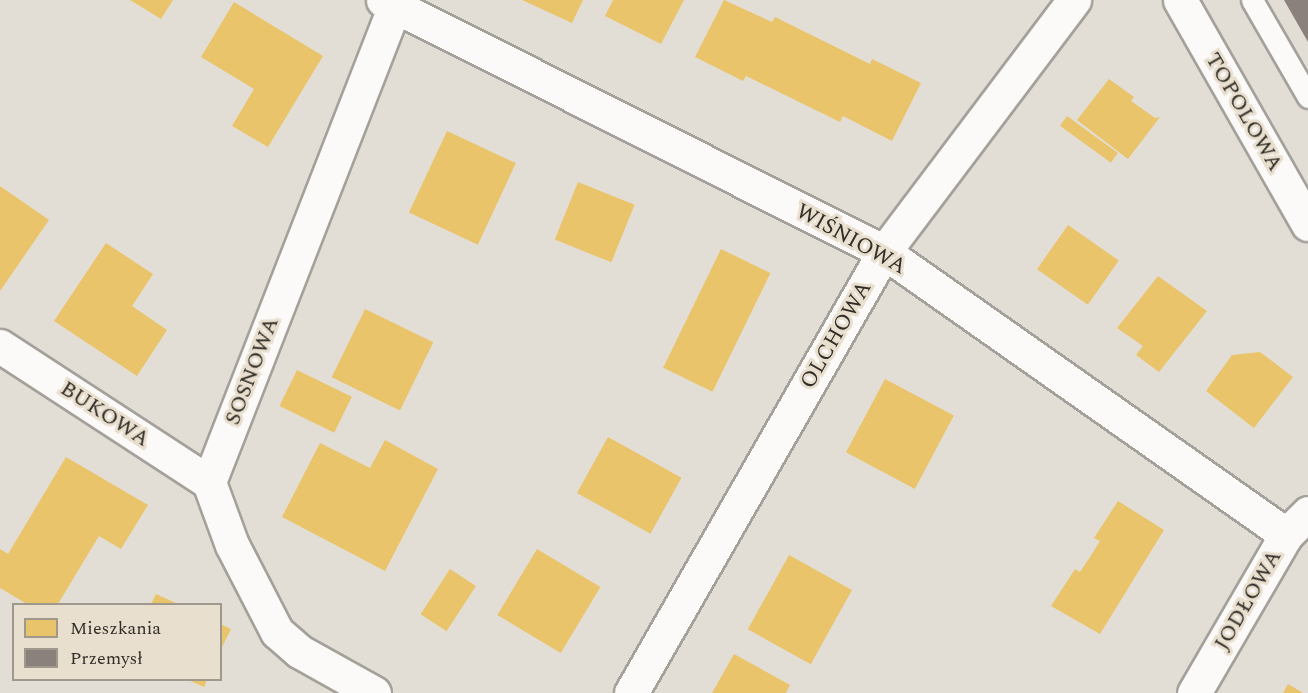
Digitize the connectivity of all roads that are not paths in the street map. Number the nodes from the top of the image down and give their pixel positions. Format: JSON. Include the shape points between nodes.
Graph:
{"nodes":[{"id":1,"x":1074,"y":0,"type":"edge"},
{"id":2,"x":1179,"y":0,"type":"edge"},
{"id":3,"x":1252,"y":0,"type":"edge"},
{"id":4,"x":391,"y":2,"type":"edge"},
{"id":5,"x":1308,"y":97,"type":"edge"},
{"id":6,"x":1308,"y":224,"type":"edge"},
{"id":7,"x":884,"y":252,"type":"junction"},
{"id":8,"x":0,"y":346,"type":"edge"},
{"id":9,"x":209,"y":482,"type":"junction"},
{"id":10,"x":1297,"y":524,"type":"edge"},
{"id":11,"x":374,"y":693,"type":"edge"},
{"id":12,"x":632,"y":693,"type":"edge"},
{"id":13,"x":1194,"y":693,"type":"edge"}],
"edges":[{"from":1,"to":7,"type":"street","name":"OLCHOWA"},
{"from":2,"to":6,"type":"street","name":"TOPOLOWA"},
{"from":3,"to":5,"type":"lane"},
{"from":4,"to":7,"type":"street","name":"WIŚNIOWA"},
{"from":4,"to":9,"type":"street","name":"SOSNOWA"},
{"from":7,"to":10,"type":"street","name":"WIŚNIOWA"},
{"from":7,"to":12,"type":"street","name":"OLCHOWA"},
{"from":8,"to":9,"type":"street","name":"BUKOWA"},
{"from":9,"to":11,"type":"street","via":[[232,545],[277,632],[299,651]]},
{"from":10,"to":13,"type":"street","name":"JODŁOWA"}]}
